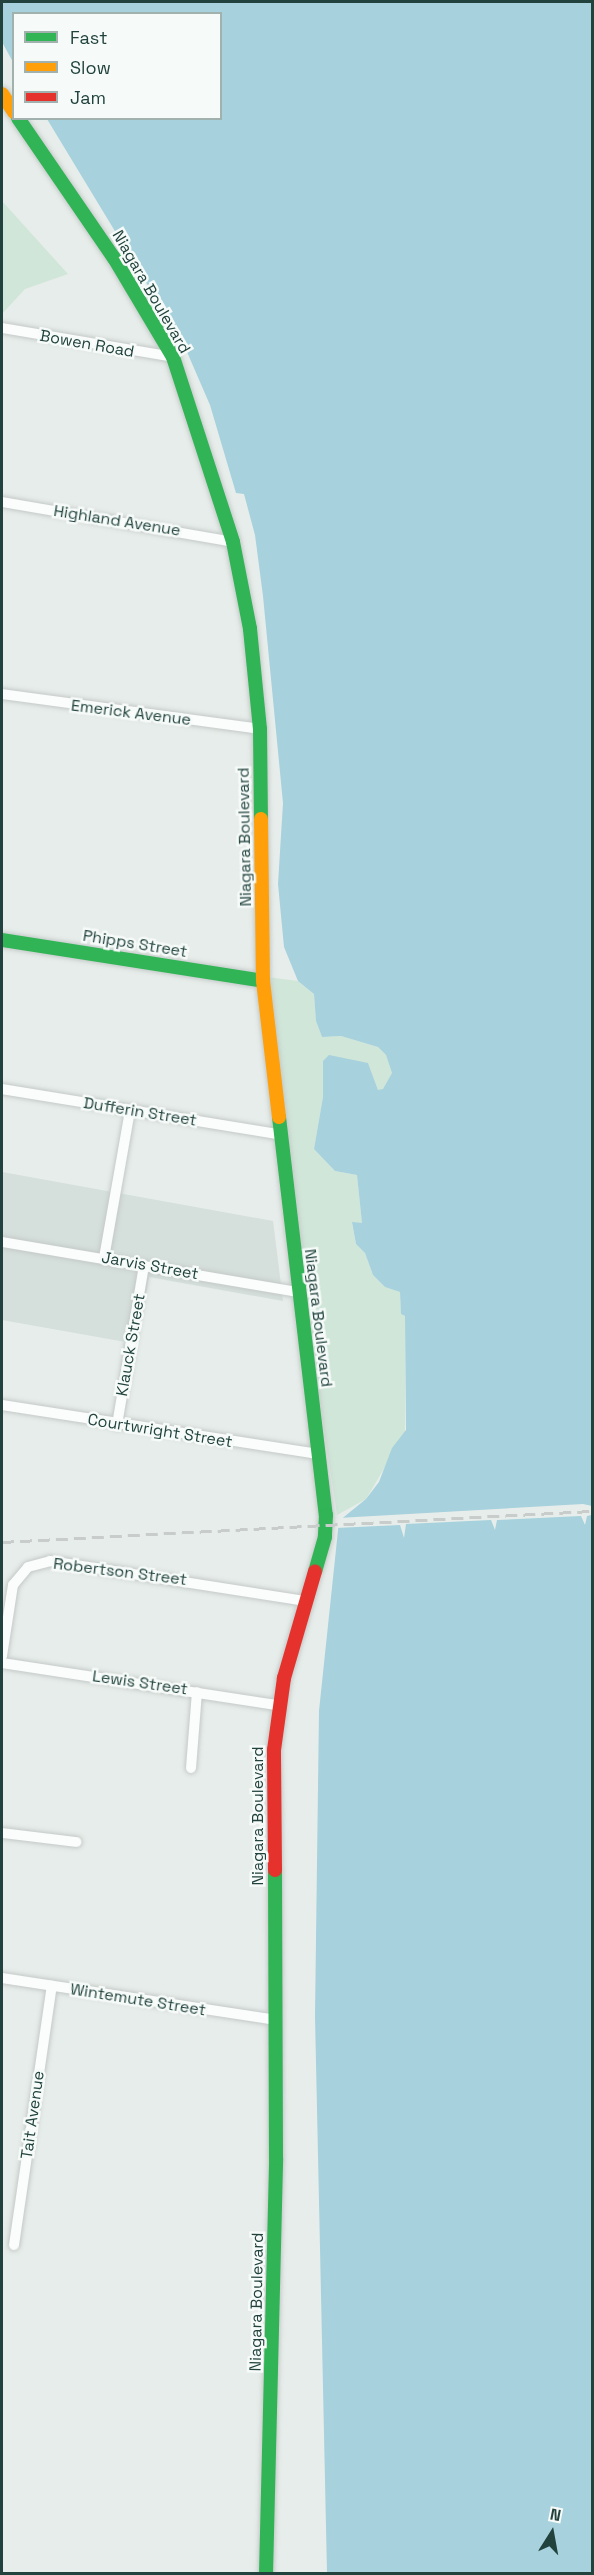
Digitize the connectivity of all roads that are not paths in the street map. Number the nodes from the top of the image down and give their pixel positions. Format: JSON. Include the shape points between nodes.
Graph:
{"nodes":[{"id":1,"x":2,"y":94,"type":"edge"},
{"id":2,"x":12,"y":109,"type":"edge"},
{"id":3,"x":19,"y":120,"type":"edge"},
{"id":4,"x":2,"y":328,"type":"edge"},
{"id":5,"x":173,"y":357,"type":"junction"},
{"id":6,"x":2,"y":502,"type":"edge"},
{"id":7,"x":233,"y":542,"type":"junction"},
{"id":8,"x":2,"y":694,"type":"edge"},
{"id":9,"x":260,"y":729,"type":"junction"},
{"id":10,"x":2,"y":940,"type":"edge"},
{"id":11,"x":262,"y":981,"type":"junction"},
{"id":12,"x":2,"y":1089,"type":"edge"},
{"id":13,"x":130,"y":1110,"type":"junction"},
{"id":14,"x":278,"y":1134,"type":"junction"},
{"id":15,"x":2,"y":1242,"type":"edge"},
{"id":16,"x":104,"y":1258,"type":"junction"},
{"id":17,"x":144,"y":1266,"type":"junction"},
{"id":18,"x":298,"y":1292,"type":"junction"},
{"id":19,"x":2,"y":1405,"type":"edge"},
{"id":20,"x":117,"y":1425,"type":"junction"},
{"id":21,"x":318,"y":1454,"type":"junction"},
{"id":22,"x":306,"y":1601,"type":"junction"},
{"id":23,"x":2,"y":1656,"type":"edge"},
{"id":24,"x":2,"y":1663,"type":"edge"},
{"id":25,"x":197,"y":1692,"type":"junction"},
{"id":26,"x":278,"y":1705,"type":"junction"},
{"id":27,"x":191,"y":1768,"type":"dead end"},
{"id":28,"x":2,"y":1833,"type":"edge"},
{"id":29,"x":76,"y":1842,"type":"dead end"},
{"id":30,"x":2,"y":1978,"type":"edge"},
{"id":31,"x":52,"y":1986,"type":"junction"},
{"id":32,"x":275,"y":2020,"type":"junction"},
{"id":33,"x":14,"y":2245,"type":"dead end"},
{"id":34,"x":266,"y":2574,"type":"edge"}],
"edges":[{"from":1,"to":2,"type":"main road"},
{"from":3,"to":5,"type":"main road","name":"Niagara Boulevard","via":[[114,258]]},
{"from":4,"to":5,"type":"street","name":"Bowen Road"},
{"from":5,"to":7,"type":"main road","name":"Niagara Boulevard"},
{"from":6,"to":7,"type":"street","name":"Highland Avenue"},
{"from":7,"to":9,"type":"main road","name":"Niagara Boulevard","via":[[250,629]]},
{"from":8,"to":9,"type":"street","name":"Emerick Avenue"},
{"from":9,"to":11,"type":"main road","name":"Niagara Boulevard"},
{"from":10,"to":11,"type":"main road","name":"Phipps Street"},
{"from":11,"to":14,"type":"main road","name":"Niagara Boulevard"},
{"from":12,"to":13,"type":"street","name":"Dufferin Street"},
{"from":13,"to":14,"type":"street","name":"Dufferin Street"},
{"from":13,"to":16,"type":"street"},
{"from":14,"to":18,"type":"main road","name":"Niagara Boulevard"},
{"from":15,"to":16,"type":"street","name":"Jarvis Street"},
{"from":16,"to":17,"type":"street","name":"Jarvis Street"},
{"from":17,"to":18,"type":"street","name":"Jarvis Street"},
{"from":17,"to":20,"type":"street","name":"Klauck Street"},
{"from":18,"to":21,"type":"main road","name":"Niagara Boulevard"},
{"from":19,"to":20,"type":"street","name":"Courtwright Street"},
{"from":20,"to":21,"type":"street","name":"Courtwright Street"},
{"from":21,"to":22,"type":"main road","name":"Niagara Boulevard","via":[[325,1536]]},
{"from":22,"to":23,"type":"street","name":"Robertson Street","via":[[50,1561],[28,1566],[12,1585]]},
{"from":22,"to":26,"type":"main road","name":"Niagara Boulevard"},
{"from":24,"to":25,"type":"street","name":"Lewis Street"},
{"from":25,"to":26,"type":"street","name":"Lewis Street"},
{"from":25,"to":27,"type":"street"},
{"from":26,"to":32,"type":"main road","name":"Niagara Boulevard","via":[[274,1750]]},
{"from":28,"to":29,"type":"street"},
{"from":30,"to":31,"type":"street","name":"Wintemute Street"},
{"from":31,"to":32,"type":"street","name":"Wintemute Street"},
{"from":31,"to":33,"type":"street","name":"Tait Avenue"},
{"from":32,"to":34,"type":"main road","name":"Niagara Boulevard","via":[[275,2238]]}]}
